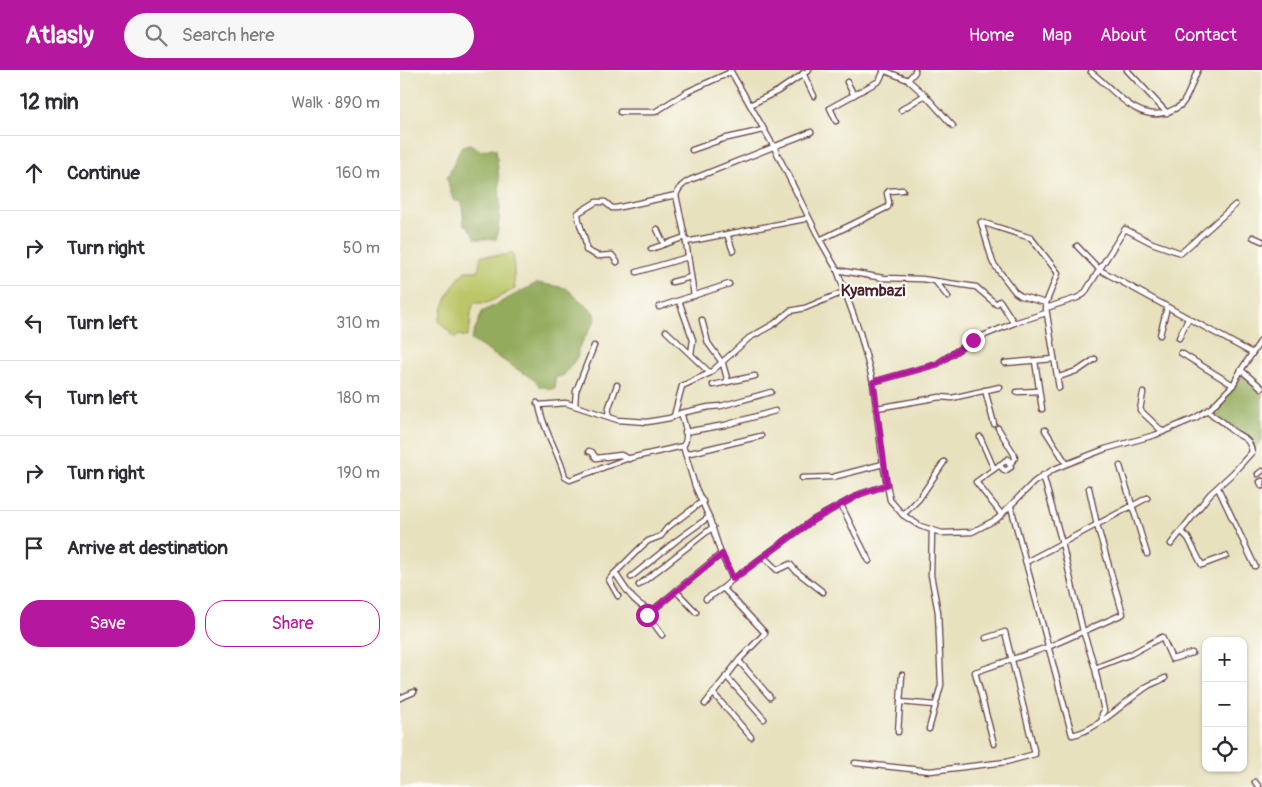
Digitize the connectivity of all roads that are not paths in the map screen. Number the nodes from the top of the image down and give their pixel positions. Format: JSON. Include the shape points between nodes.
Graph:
{"nodes":[{"id":1,"x":809,"y":70,"type":"edge"},
{"id":2,"x":884,"y":70,"type":"edge"},
{"id":3,"x":915,"y":70,"type":"edge"},
{"id":4,"x":1127,"y":70,"type":"edge"},
{"id":5,"x":1198,"y":70,"type":"edge"},
{"id":6,"x":731,"y":71,"type":"edge"},
{"id":7,"x":1091,"y":72,"type":"dead end"},
{"id":8,"x":803,"y":73,"type":"junction"},
{"id":9,"x":908,"y":80,"type":"junction"},
{"id":10,"x":847,"y":82,"type":"dead end"},
{"id":11,"x":854,"y":95,"type":"junction"},
{"id":12,"x":925,"y":95,"type":"junction"},
{"id":13,"x":814,"y":96,"type":"dead end"},
{"id":14,"x":750,"y":105,"type":"junction"},
{"id":15,"x":901,"y":110,"type":"dead end"},
{"id":16,"x":620,"y":112,"type":"dead end"},
{"id":17,"x":1167,"y":112,"type":"junction"},
{"id":18,"x":836,"y":120,"type":"dead end"},
{"id":19,"x":953,"y":126,"type":"dead end"},
{"id":20,"x":763,"y":130,"type":"junction"},
{"id":21,"x":810,"y":132,"type":"dead end"},
{"id":22,"x":774,"y":147,"type":"junction"},
{"id":23,"x":692,"y":150,"type":"dead end"},
{"id":24,"x":903,"y":190,"type":"dead end"},
{"id":25,"x":676,"y":195,"type":"junction"},
{"id":26,"x":1235,"y":205,"type":"dead end"},
{"id":27,"x":808,"y":217,"type":"junction"},
{"id":28,"x":657,"y":229,"type":"dead end"},
{"id":29,"x":727,"y":234,"type":"junction"},
{"id":30,"x":1254,"y":237,"type":"dead end"},
{"id":31,"x":686,"y":239,"type":"junction"},
{"id":32,"x":820,"y":240,"type":"junction"},
{"id":33,"x":1262,"y":241,"type":"edge"},
{"id":34,"x":664,"y":244,"type":"junction"},
{"id":35,"x":1077,"y":246,"type":"dead end"},
{"id":36,"x":651,"y":249,"type":"dead end"},
{"id":37,"x":733,"y":251,"type":"dead end"},
{"id":38,"x":688,"y":257,"type":"junction"},
{"id":39,"x":617,"y":262,"type":"dead end"},
{"id":40,"x":837,"y":270,"type":"junction"},
{"id":41,"x":1100,"y":270,"type":"junction"},
{"id":42,"x":637,"y":272,"type":"dead end"},
{"id":43,"x":691,"y":277,"type":"junction"},
{"id":44,"x":672,"y":282,"type":"dead end"},
{"id":45,"x":936,"y":282,"type":"junction"},
{"id":46,"x":729,"y":284,"type":"dead end"},
{"id":47,"x":846,"y":291,"type":"junction"},
{"id":48,"x":694,"y":296,"type":"junction"},
{"id":49,"x":948,"y":297,"type":"dead end"},
{"id":50,"x":679,"y":300,"type":"junction"},
{"id":51,"x":1046,"y":306,"type":"junction"},
{"id":52,"x":659,"y":307,"type":"dead end"},
{"id":53,"x":1167,"y":307,"type":"junction"},
{"id":54,"x":1046,"y":314,"type":"junction"},
{"id":55,"x":1188,"y":319,"type":"junction"},
{"id":56,"x":702,"y":320,"type":"dead end"},
{"id":57,"x":1014,"y":323,"type":"junction"},
{"id":58,"x":666,"y":331,"type":"dead end"},
{"id":59,"x":1160,"y":335,"type":"dead end"},
{"id":60,"x":1179,"y":338,"type":"dead end"},
{"id":61,"x":1262,"y":339,"type":"edge"},
{"id":62,"x":594,"y":346,"type":"dead end"},
{"id":63,"x":1181,"y":353,"type":"dead end"},
{"id":64,"x":1252,"y":353,"type":"junction"},
{"id":65,"x":691,"y":354,"type":"junction"},
{"id":66,"x":1054,"y":359,"type":"junction"},
{"id":67,"x":1095,"y":359,"type":"dead end"},
{"id":68,"x":1035,"y":361,"type":"junction"},
{"id":69,"x":721,"y":363,"type":"junction"},
{"id":70,"x":1005,"y":363,"type":"dead end"},
{"id":71,"x":1240,"y":370,"type":"junction"},
{"id":72,"x":710,"y":373,"type":"junction"},
{"id":73,"x":755,"y":376,"type":"dead end"},
{"id":74,"x":1059,"y":378,"type":"junction"},
{"id":75,"x":728,"y":382,"type":"junction"},
{"id":76,"x":873,"y":382,"type":"junction"},
{"id":77,"x":617,"y":385,"type":"dead end"},
{"id":78,"x":713,"y":385,"type":"dead end"},
{"id":79,"x":1233,"y":385,"type":"junction"},
{"id":80,"x":1000,"y":387,"type":"dead end"},
{"id":81,"x":1059,"y":388,"type":"dead end"},
{"id":82,"x":1262,"y":388,"type":"edge"},
{"id":83,"x":985,"y":390,"type":"junction"},
{"id":84,"x":1039,"y":391,"type":"junction"},
{"id":85,"x":771,"y":392,"type":"dead end"},
{"id":86,"x":1017,"y":392,"type":"dead end"},
{"id":87,"x":1144,"y":393,"type":"dead end"},
{"id":88,"x":575,"y":405,"type":"junction"},
{"id":89,"x":877,"y":408,"type":"junction"},
{"id":90,"x":1042,"y":409,"type":"dead end"},
{"id":91,"x":1208,"y":410,"type":"junction"},
{"id":92,"x":775,"y":411,"type":"dead end"},
{"id":93,"x":681,"y":413,"type":"junction"},
{"id":94,"x":608,"y":416,"type":"junction"},
{"id":95,"x":674,"y":416,"type":"junction"},
{"id":96,"x":1045,"y":430,"type":"dead end"},
{"id":97,"x":685,"y":432,"type":"junction"},
{"id":98,"x":1163,"y":432,"type":"junction"},
{"id":99,"x":760,"y":436,"type":"dead end"},
{"id":100,"x":980,"y":437,"type":"dead end"},
{"id":101,"x":683,"y":446,"type":"junction"},
{"id":102,"x":589,"y":451,"type":"dead end"},
{"id":103,"x":686,"y":454,"type":"junction"},
{"id":104,"x":629,"y":458,"type":"junction"},
{"id":105,"x":1006,"y":460,"type":"junction"},
{"id":106,"x":944,"y":462,"type":"dead end"},
{"id":107,"x":883,"y":464,"type":"junction"},
{"id":108,"x":1066,"y":464,"type":"junction"},
{"id":109,"x":999,"y":465,"type":"junction"},
{"id":110,"x":1120,"y":466,"type":"dead end"},
{"id":111,"x":994,"y":469,"type":"junction"},
{"id":112,"x":1043,"y":475,"type":"junction"},
{"id":113,"x":802,"y":478,"type":"dead end"},
{"id":114,"x":1262,"y":481,"type":"edge"},
{"id":115,"x":887,"y":485,"type":"junction"},
{"id":116,"x":1262,"y":486,"type":"edge"},
{"id":117,"x":1089,"y":488,"type":"dead end"},
{"id":118,"x":1218,"y":488,"type":"junction"},
{"id":119,"x":1147,"y":498,"type":"dead end"},
{"id":120,"x":703,"y":501,"type":"junction"},
{"id":121,"x":840,"y":505,"type":"junction"},
{"id":122,"x":1133,"y":506,"type":"junction"},
{"id":123,"x":1011,"y":507,"type":"junction"},
{"id":124,"x":903,"y":515,"type":"junction"},
{"id":125,"x":1002,"y":515,"type":"junction"},
{"id":126,"x":709,"y":517,"type":"junction"},
{"id":127,"x":1097,"y":525,"type":"junction"},
{"id":128,"x":713,"y":527,"type":"junction"},
{"id":129,"x":932,"y":531,"type":"junction"},
{"id":130,"x":1181,"y":531,"type":"junction"},
{"id":131,"x":1062,"y":544,"type":"junction"},
{"id":132,"x":1171,"y":544,"type":"dead end"},
{"id":133,"x":722,"y":554,"type":"junction"},
{"id":134,"x":1147,"y":554,"type":"dead end"},
{"id":135,"x":764,"y":556,"type":"junction"},
{"id":136,"x":1226,"y":556,"type":"dead end"},
{"id":137,"x":869,"y":561,"type":"dead end"},
{"id":138,"x":1026,"y":562,"type":"junction"},
{"id":139,"x":1255,"y":566,"type":"dead end"},
{"id":140,"x":615,"y":573,"type":"junction"},
{"id":141,"x":631,"y":577,"type":"dead end"},
{"id":142,"x":733,"y":579,"type":"junction"},
{"id":143,"x":639,"y":585,"type":"dead end"},
{"id":144,"x":723,"y":588,"type":"junction"},
{"id":145,"x":676,"y":591,"type":"junction"},
{"id":146,"x":822,"y":592,"type":"dead end"},
{"id":147,"x":618,"y":596,"type":"dead end"},
{"id":148,"x":706,"y":599,"type":"dead end"},
{"id":149,"x":654,"y":610,"type":"junction"},
{"id":150,"x":696,"y":612,"type":"dead end"},
{"id":151,"x":1083,"y":631,"type":"junction"},
{"id":152,"x":662,"y":635,"type":"dead end"},
{"id":153,"x":986,"y":638,"type":"dead end"},
{"id":154,"x":1048,"y":647,"type":"junction"},
{"id":155,"x":1192,"y":653,"type":"dead end"},
{"id":156,"x":1012,"y":659,"type":"junction"},
{"id":157,"x":738,"y":661,"type":"junction"},
{"id":158,"x":1095,"y":668,"type":"junction"},
{"id":159,"x":902,"y":675,"type":"dead end"},
{"id":160,"x":726,"y":676,"type":"junction"},
{"id":161,"x":1165,"y":678,"type":"dead end"},
{"id":162,"x":414,"y":692,"type":"dead end"},
{"id":163,"x":713,"y":693,"type":"junction"},
{"id":164,"x":770,"y":697,"type":"dead end"},
{"id":165,"x":400,"y":698,"type":"edge"},
{"id":166,"x":900,"y":702,"type":"junction"},
{"id":167,"x":705,"y":704,"type":"dead end"},
{"id":168,"x":935,"y":705,"type":"junction"},
{"id":169,"x":764,"y":719,"type":"dead end"},
{"id":170,"x":1102,"y":720,"type":"junction"},
{"id":171,"x":929,"y":729,"type":"dead end"},
{"id":172,"x":898,"y":732,"type":"dead end"},
{"id":173,"x":751,"y":737,"type":"dead end"},
{"id":174,"x":994,"y":744,"type":"dead end"},
{"id":175,"x":855,"y":763,"type":"dead end"},
{"id":176,"x":1255,"y":782,"type":"dead end"},
{"id":177,"x":1259,"y":787,"type":"edge"}],
"edges":[{"from":1,"to":8,"type":"street"},
{"from":2,"to":9,"type":"street"},
{"from":2,"to":11,"type":"street","via":[[879,81]]},
{"from":3,"to":9,"type":"street"},
{"from":4,"to":17,"type":"street"},
{"from":5,"to":17,"type":"street","via":[[1181,105]]},
{"from":6,"to":14,"type":"street"},
{"from":6,"to":16,"type":"street","via":[[655,112]]},
{"from":7,"to":17,"type":"street","via":[[1137,109],[1152,114]]},
{"from":8,"to":13,"type":"street"},
{"from":8,"to":14,"type":"street"},
{"from":9,"to":12,"type":"street"},
{"from":10,"to":11,"type":"street"},
{"from":11,"to":18,"type":"street","via":[[830,108]]},
{"from":12,"to":15,"type":"street"},
{"from":12,"to":19,"type":"street"},
{"from":14,"to":20,"type":"street"},
{"from":20,"to":22,"type":"street"},
{"from":20,"to":23,"type":"street"},
{"from":21,"to":22,"type":"street"},
{"from":22,"to":25,"type":"street","via":[[690,180]]},
{"from":22,"to":27,"type":"street"},
{"from":24,"to":32,"type":"street","via":[[886,193],[888,207]]},
{"from":25,"to":31,"type":"street"},
{"from":25,"to":39,"type":"street","via":[[616,208],[605,202],[596,202],[578,213],[586,250],[598,256],[612,255]]},
{"from":26,"to":41,"type":"street","via":[[1181,253],[1125,229]]},
{"from":27,"to":29,"type":"street"},
{"from":27,"to":32,"type":"street"},
{"from":28,"to":34,"type":"street"},
{"from":29,"to":31,"type":"street"},
{"from":29,"to":37,"type":"street"},
{"from":30,"to":33,"type":"street"},
{"from":31,"to":34,"type":"street"},
{"from":31,"to":38,"type":"street"},
{"from":32,"to":40,"type":"street"},
{"from":34,"to":36,"type":"street"},
{"from":35,"to":41,"type":"street"},
{"from":38,"to":42,"type":"street"},
{"from":38,"to":43,"type":"street"},
{"from":40,"to":45,"type":"street"},
{"from":40,"to":47,"type":"street"},
{"from":41,"to":51,"type":"street","via":[[1084,294]]},
{"from":41,"to":53,"type":"street"},
{"from":43,"to":44,"type":"street"},
{"from":43,"to":48,"type":"street"},
{"from":45,"to":49,"type":"street"},
{"from":45,"to":57,"type":"street","via":[[976,287],[996,304],[1000,300]]},
{"from":46,"to":48,"type":"street"},
{"from":47,"to":69,"type":"street","via":[[790,311],[749,338]]},
{"from":47,"to":76,"type":"street"},
{"from":48,"to":50,"type":"street"},
{"from":50,"to":52,"type":"street"},
{"from":50,"to":65,"type":"street","via":[[693,340]]},
{"from":51,"to":51,"type":"street","via":[[1015,292],[993,263],[981,222],[1031,238],[1040,249],[1058,273]]},
{"from":51,"to":54,"type":"street"},
{"from":53,"to":55,"type":"street"},
{"from":53,"to":59,"type":"street"},
{"from":54,"to":57,"type":"street"},
{"from":54,"to":66,"type":"street"},
{"from":55,"to":60,"type":"street"},
{"from":55,"to":64,"type":"street"},
{"from":56,"to":69,"type":"street","via":[[708,343]]},
{"from":57,"to":76,"type":"street","via":[[973,340],[937,364]]},
{"from":58,"to":65,"type":"street"},
{"from":61,"to":64,"type":"street"},
{"from":62,"to":88,"type":"street","via":[[576,390]]},
{"from":63,"to":79,"type":"street"},
{"from":64,"to":71,"type":"street"},
{"from":65,"to":72,"type":"street"},
{"from":66,"to":68,"type":"street"},
{"from":66,"to":74,"type":"street"},
{"from":67,"to":74,"type":"street"},
{"from":68,"to":70,"type":"street"},
{"from":68,"to":84,"type":"street"},
{"from":69,"to":72,"type":"street"},
{"from":69,"to":75,"type":"street"},
{"from":71,"to":79,"type":"street"},
{"from":71,"to":82,"type":"street"},
{"from":72,"to":95,"type":"street","via":[[682,386]]},
{"from":73,"to":75,"type":"street"},
{"from":74,"to":81,"type":"street"},
{"from":75,"to":78,"type":"street"},
{"from":76,"to":89,"type":"street"},
{"from":77,"to":94,"type":"street"},
{"from":79,"to":91,"type":"street"},
{"from":80,"to":83,"type":"street"},
{"from":83,"to":89,"type":"street"},
{"from":83,"to":105,"type":"street","via":[[996,426],[1014,454],[1012,462]]},
{"from":84,"to":86,"type":"street"},
{"from":84,"to":90,"type":"street"},
{"from":85,"to":93,"type":"street"},
{"from":87,"to":98,"type":"street","via":[[1140,410]]},
{"from":88,"to":94,"type":"street"},
{"from":88,"to":104,"type":"street","via":[[538,404],[567,479]]},
{"from":89,"to":107,"type":"street"},
{"from":91,"to":98,"type":"street"},
{"from":91,"to":118,"type":"street","via":[[1214,418],[1247,440],[1252,452]]},
{"from":92,"to":97,"type":"street"},
{"from":93,"to":95,"type":"street"},
{"from":93,"to":97,"type":"street"},
{"from":94,"to":95,"type":"street","via":[[647,422]]},
{"from":96,"to":108,"type":"street"},
{"from":97,"to":101,"type":"street"},
{"from":98,"to":108,"type":"street"},
{"from":99,"to":103,"type":"street"},
{"from":100,"to":111,"type":"street"},
{"from":101,"to":103,"type":"street"},
{"from":101,"to":104,"type":"street"},
{"from":102,"to":104,"type":"street","via":[[596,458],[620,455]]},
{"from":103,"to":120,"type":"street"},
{"from":105,"to":109,"type":"street"},
{"from":105,"to":109,"type":"street","via":[[1011,467],[1005,471]]},
{"from":106,"to":124,"type":"street","via":[[919,499]]},
{"from":107,"to":113,"type":"street","via":[[833,477]]},
{"from":107,"to":115,"type":"street"},
{"from":108,"to":112,"type":"street"},
{"from":109,"to":111,"type":"street"},
{"from":110,"to":122,"type":"street"},
{"from":111,"to":125,"type":"street","via":[[976,482]]},
{"from":112,"to":123,"type":"street"},
{"from":112,"to":131,"type":"street"},
{"from":114,"to":116,"type":"street"},
{"from":115,"to":121,"type":"street"},
{"from":115,"to":124,"type":"street","via":[[890,500]]},
{"from":117,"to":127,"type":"street"},
{"from":118,"to":130,"type":"street"},
{"from":118,"to":139,"type":"street"},
{"from":119,"to":122,"type":"street"},
{"from":120,"to":126,"type":"street"},
{"from":120,"to":140,"type":"street","via":[[661,536],[648,541]]},
{"from":121,"to":135,"type":"street","via":[[813,520]]},
{"from":121,"to":137,"type":"street"},
{"from":122,"to":127,"type":"street"},
{"from":122,"to":134,"type":"street"},
{"from":123,"to":125,"type":"street"},
{"from":123,"to":138,"type":"street"},
{"from":124,"to":129,"type":"street"},
{"from":125,"to":129,"type":"street","via":[[972,532]]},
{"from":126,"to":128,"type":"street"},
{"from":126,"to":141,"type":"street"},
{"from":127,"to":131,"type":"street"},
{"from":127,"to":151,"type":"street","via":[[1123,614]]},
{"from":128,"to":133,"type":"street"},
{"from":128,"to":143,"type":"street"},
{"from":129,"to":168,"type":"street","via":[[930,575],[938,612],[941,685]]},
{"from":130,"to":132,"type":"street"},
{"from":130,"to":136,"type":"street","via":[[1202,565]]},
{"from":131,"to":138,"type":"street"},
{"from":131,"to":151,"type":"street"},
{"from":133,"to":142,"type":"street"},
{"from":133,"to":145,"type":"street"},
{"from":135,"to":142,"type":"street"},
{"from":135,"to":146,"type":"street","via":[[777,570],[790,564]]},
{"from":138,"to":154,"type":"street"},
{"from":140,"to":147,"type":"street","via":[[609,580]]},
{"from":140,"to":149,"type":"street","via":[[633,599]]},
{"from":142,"to":144,"type":"street"},
{"from":144,"to":148,"type":"street"},
{"from":144,"to":157,"type":"street","via":[[764,634]]},
{"from":145,"to":149,"type":"street"},
{"from":145,"to":150,"type":"street"},
{"from":149,"to":152,"type":"street","via":[[647,615]]},
{"from":151,"to":154,"type":"street"},
{"from":151,"to":158,"type":"street"},
{"from":153,"to":156,"type":"street","via":[[1005,632]]},
{"from":154,"to":156,"type":"street"},
{"from":154,"to":170,"type":"street","via":[[1072,735]]},
{"from":155,"to":158,"type":"street","via":[[1172,658],[1162,637]]},
{"from":156,"to":174,"type":"street","via":[[975,672]]},
{"from":156,"to":175,"type":"street","via":[[1035,754],[1006,762],[930,771]]},
{"from":157,"to":160,"type":"street"},
{"from":157,"to":164,"type":"street"},
{"from":158,"to":170,"type":"street","via":[[1104,711]]},
{"from":159,"to":166,"type":"street"},
{"from":160,"to":163,"type":"street"},
{"from":160,"to":169,"type":"street"},
{"from":161,"to":170,"type":"street","via":[[1148,686]]},
{"from":162,"to":165,"type":"street"},
{"from":163,"to":167,"type":"street"},
{"from":163,"to":173,"type":"street"},
{"from":166,"to":168,"type":"street"},
{"from":166,"to":172,"type":"street"},
{"from":168,"to":171,"type":"street"},
{"from":176,"to":177,"type":"street"}]}
